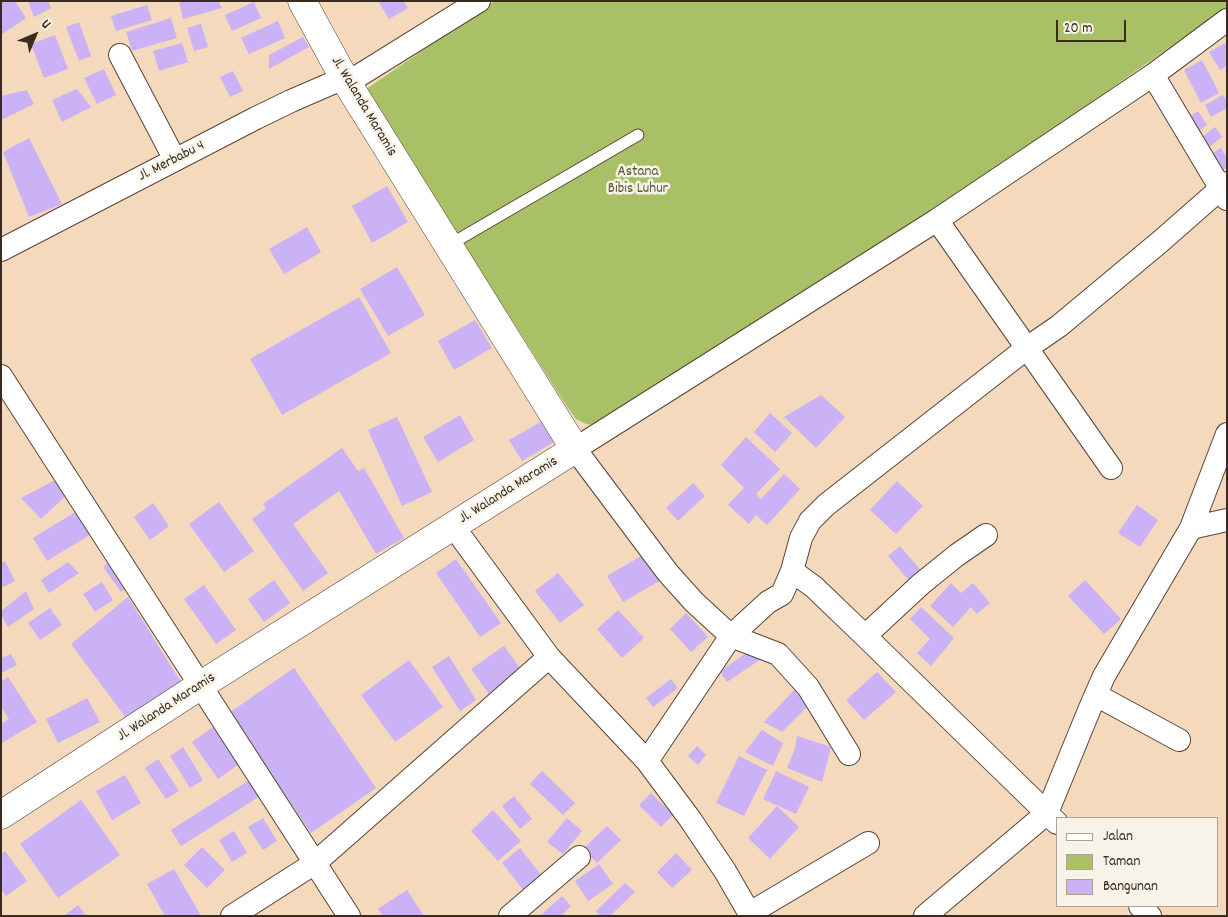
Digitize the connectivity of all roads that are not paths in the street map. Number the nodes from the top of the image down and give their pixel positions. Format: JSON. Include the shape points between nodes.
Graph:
{"nodes":[{"id":1,"x":302,"y":1,"type":"edge"},
{"id":2,"x":479,"y":1,"type":"edge"},
{"id":3,"x":1227,"y":20,"type":"edge"},
{"id":4,"x":120,"y":54,"type":"dead end"},
{"id":5,"x":1153,"y":75,"type":"junction"},
{"id":6,"x":346,"y":81,"type":"junction"},
{"id":7,"x":638,"y":135,"type":"dead end"},
{"id":8,"x":175,"y":160,"type":"junction"},
{"id":9,"x":1224,"y":190,"type":"edge"},
{"id":10,"x":937,"y":220,"type":"junction"},
{"id":11,"x":449,"y":245,"type":"junction"},
{"id":12,"x":1,"y":250,"type":"edge"},
{"id":13,"x":1027,"y":348,"type":"junction"},
{"id":14,"x":1,"y":376,"type":"edge"},
{"id":15,"x":1227,"y":434,"type":"edge"},
{"id":16,"x":575,"y":449,"type":"junction"},
{"id":17,"x":1111,"y":468,"type":"dead end"},
{"id":18,"x":1227,"y":520,"type":"edge"},
{"id":19,"x":453,"y":526,"type":"junction"},
{"id":20,"x":1191,"y":528,"type":"junction"},
{"id":21,"x":986,"y":535,"type":"dead end"},
{"id":22,"x":792,"y":571,"type":"junction"},
{"id":23,"x":731,"y":636,"type":"junction"},
{"id":24,"x":865,"y":636,"type":"junction"},
{"id":25,"x":549,"y":657,"type":"junction"},
{"id":26,"x":201,"y":685,"type":"junction"},
{"id":27,"x":1096,"y":695,"type":"junction"},
{"id":28,"x":1178,"y":740,"type":"dead end"},
{"id":29,"x":849,"y":754,"type":"dead end"},
{"id":30,"x":648,"y":761,"type":"junction"},
{"id":31,"x":1,"y":815,"type":"edge"},
{"id":32,"x":1052,"y":818,"type":"edge"},
{"id":33,"x":868,"y":844,"type":"dead end"},
{"id":34,"x":579,"y":857,"type":"dead end"},
{"id":35,"x":314,"y":863,"type":"junction"},
{"id":36,"x":1141,"y":907,"type":"edge"},
{"id":37,"x":750,"y":915,"type":"edge"},
{"id":38,"x":232,"y":916,"type":"edge"},
{"id":39,"x":349,"y":916,"type":"edge"},
{"id":40,"x":510,"y":916,"type":"edge"},
{"id":41,"x":925,"y":916,"type":"edge"},
{"id":42,"x":1150,"y":916,"type":"edge"}],
"edges":[{"from":1,"to":6,"type":"street","name":"Jl. Walanda Maramis"},
{"from":2,"to":6,"type":"street","name":"Jl. Merbabu 4"},
{"from":3,"to":5,"type":"street"},
{"from":4,"to":8,"type":"street"},
{"from":5,"to":9,"type":"street"},
{"from":5,"to":10,"type":"street"},
{"from":6,"to":8,"type":"street","name":"Jl. Merbabu 4","via":[[282,105]]},
{"from":6,"to":11,"type":"street","name":"Jl. Walanda Maramis"},
{"from":7,"to":11,"type":"lane"},
{"from":8,"to":12,"type":"street","name":"Jl. Merbabu 4"},
{"from":9,"to":13,"type":"street","via":[[1059,326]]},
{"from":10,"to":13,"type":"street"},
{"from":10,"to":16,"type":"street"},
{"from":11,"to":16,"type":"street","name":"Jl. Walanda Maramis"},
{"from":13,"to":17,"type":"street"},
{"from":13,"to":22,"type":"street","via":[[826,505],[810,521],[801,538]]},
{"from":14,"to":26,"type":"street"},
{"from":15,"to":20,"type":"street"},
{"from":16,"to":19,"type":"street","name":"Jl. Walanda Maramis"},
{"from":16,"to":23,"type":"street","via":[[668,573]]},
{"from":18,"to":20,"type":"street"},
{"from":19,"to":25,"type":"street"},
{"from":19,"to":26,"type":"street","name":"Jl. Walanda Maramis"},
{"from":20,"to":27,"type":"street"},
{"from":21,"to":24,"type":"street","via":[[920,584]]},
{"from":22,"to":23,"type":"street","via":[[782,594],[768,602]]},
{"from":22,"to":24,"type":"street","via":[[814,587]]},
{"from":23,"to":29,"type":"street","via":[[783,658],[808,687]]},
{"from":23,"to":30,"type":"street"},
{"from":24,"to":32,"type":"street"},
{"from":25,"to":30,"type":"street"},
{"from":25,"to":35,"type":"street"},
{"from":26,"to":31,"type":"street","name":"Jl. Walanda Maramis"},
{"from":26,"to":35,"type":"street"},
{"from":27,"to":28,"type":"street"},
{"from":27,"to":32,"type":"street"},
{"from":30,"to":37,"type":"street","via":[[720,864]]},
{"from":32,"to":41,"type":"street"},
{"from":33,"to":37,"type":"street"},
{"from":34,"to":40,"type":"street"},
{"from":35,"to":38,"type":"street"},
{"from":35,"to":39,"type":"street"},
{"from":36,"to":42,"type":"street"}]}
